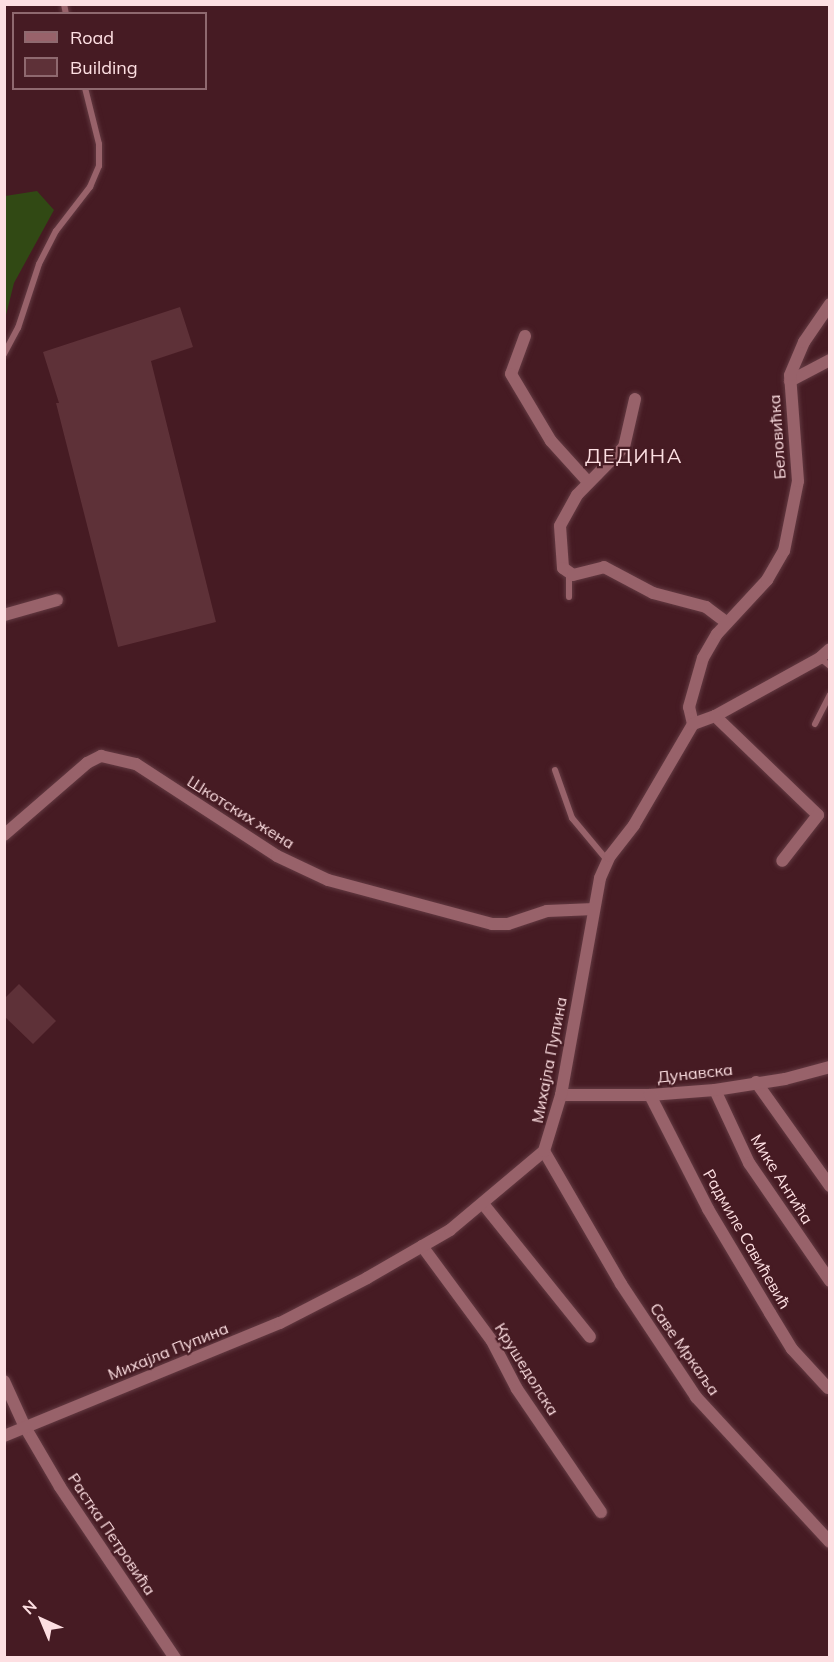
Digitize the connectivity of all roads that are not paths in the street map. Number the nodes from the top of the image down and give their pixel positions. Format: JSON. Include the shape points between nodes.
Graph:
{"nodes":[{"id":1,"x":86,"y":90,"type":"edge"},
{"id":2,"x":830,"y":304,"type":"edge"},
{"id":3,"x":525,"y":336,"type":"dead end"},
{"id":4,"x":4,"y":354,"type":"edge"},
{"id":5,"x":830,"y":360,"type":"edge"},
{"id":6,"x":790,"y":381,"type":"junction"},
{"id":7,"x":635,"y":399,"type":"dead end"},
{"id":8,"x":588,"y":482,"type":"junction"},
{"id":9,"x":569,"y":574,"type":"junction"},
{"id":10,"x":569,"y":597,"type":"dead end"},
{"id":11,"x":57,"y":600,"type":"dead end"},
{"id":12,"x":4,"y":615,"type":"edge"},
{"id":13,"x":727,"y":623,"type":"junction"},
{"id":14,"x":826,"y":658,"type":"edge"},
{"id":15,"x":830,"y":695,"type":"edge"},
{"id":16,"x":716,"y":716,"type":"junction"},
{"id":17,"x":693,"y":724,"type":"junction"},
{"id":18,"x":815,"y":724,"type":"dead end"},
{"id":19,"x":555,"y":770,"type":"dead end"},
{"id":20,"x":4,"y":835,"type":"edge"},
{"id":21,"x":608,"y":860,"type":"junction"},
{"id":22,"x":782,"y":861,"type":"dead end"},
{"id":23,"x":594,"y":909,"type":"junction"},
{"id":24,"x":830,"y":1066,"type":"edge"},
{"id":25,"x":756,"y":1082,"type":"junction"},
{"id":26,"x":715,"y":1090,"type":"junction"},
{"id":27,"x":561,"y":1095,"type":"junction"},
{"id":28,"x":650,"y":1095,"type":"junction"},
{"id":29,"x":544,"y":1151,"type":"junction"},
{"id":30,"x":830,"y":1186,"type":"edge"},
{"id":31,"x":484,"y":1205,"type":"junction"},
{"id":32,"x":422,"y":1246,"type":"junction"},
{"id":33,"x":830,"y":1281,"type":"edge"},
{"id":34,"x":590,"y":1337,"type":"dead end"},
{"id":35,"x":4,"y":1381,"type":"edge"},
{"id":36,"x":829,"y":1389,"type":"edge"},
{"id":37,"x":25,"y":1427,"type":"junction"},
{"id":38,"x":4,"y":1436,"type":"edge"},
{"id":39,"x":601,"y":1512,"type":"dead end"},
{"id":40,"x":830,"y":1542,"type":"edge"},
{"id":41,"x":175,"y":1658,"type":"edge"}],
"edges":[{"from":1,"to":4,"type":"lane","via":[[99,144],[99,166],[90,187],[57,231],[39,264],[18,328]]},
{"from":2,"to":6,"type":"street","name":"Беловићка","via":[[804,342]]},
{"from":3,"to":8,"type":"street","via":[[511,374],[551,441]]},
{"from":5,"to":6,"type":"street"},
{"from":6,"to":13,"type":"street","name":"Беловићка","via":[[798,481],[791,525],[784,551],[767,580]]},
{"from":7,"to":8,"type":"street","via":[[624,447]]},
{"from":8,"to":9,"type":"street","via":[[560,526],[562,564]]},
{"from":9,"to":10,"type":"lane"},
{"from":9,"to":13,"type":"street","via":[[604,567],[653,593],[706,607]]},
{"from":11,"to":12,"type":"street"},
{"from":13,"to":17,"type":"street","name":"Беловићка","via":[[703,657],[688,707]]},
{"from":14,"to":16,"type":"street"},
{"from":15,"to":18,"type":"lane"},
{"from":16,"to":17,"type":"street"},
{"from":16,"to":22,"type":"street","via":[[818,815]]},
{"from":17,"to":21,"type":"street","name":"Михајла Пупина","via":[[634,825]]},
{"from":19,"to":21,"type":"lane","via":[[572,818]]},
{"from":20,"to":23,"type":"street","name":"Шкотских жена","via":[[87,763],[101,756],[136,764],[277,856],[328,880],[492,924],[508,924],[547,911]]},
{"from":21,"to":23,"type":"street","name":"Михајла Пупина"},
{"from":23,"to":27,"type":"street","name":"Михајла Пупина"},
{"from":24,"to":25,"type":"street","name":"Дунавска","via":[[785,1079]]},
{"from":25,"to":26,"type":"street","name":"Дунавска"},
{"from":25,"to":30,"type":"street"},
{"from":26,"to":28,"type":"street","name":"Дунавска"},
{"from":26,"to":33,"type":"street","name":"Мике Антића","via":[[748,1163]]},
{"from":27,"to":28,"type":"street","name":"Дунавска"},
{"from":27,"to":29,"type":"street","name":"Михајла Пупина"},
{"from":28,"to":36,"type":"street","name":"Радмиле Савићевић","via":[[708,1209],[770,1313],[792,1348]]},
{"from":29,"to":31,"type":"street","name":"Михајла Пупина"},
{"from":29,"to":40,"type":"street","name":"Саве Мркаља","via":[[621,1284],[696,1398]]},
{"from":31,"to":32,"type":"street","name":"Михајла Пупина"},
{"from":31,"to":34,"type":"street"},
{"from":32,"to":37,"type":"street","name":"Михајла Пупина","via":[[280,1323]]},
{"from":32,"to":39,"type":"street","name":"Крушедолска","via":[[492,1341],[511,1380]]},
{"from":35,"to":37,"type":"street","name":"Растка Петровића"},
{"from":37,"to":38,"type":"street","name":"Михајла Пупина"},
{"from":37,"to":41,"type":"street","name":"Растка Петровића"}]}
